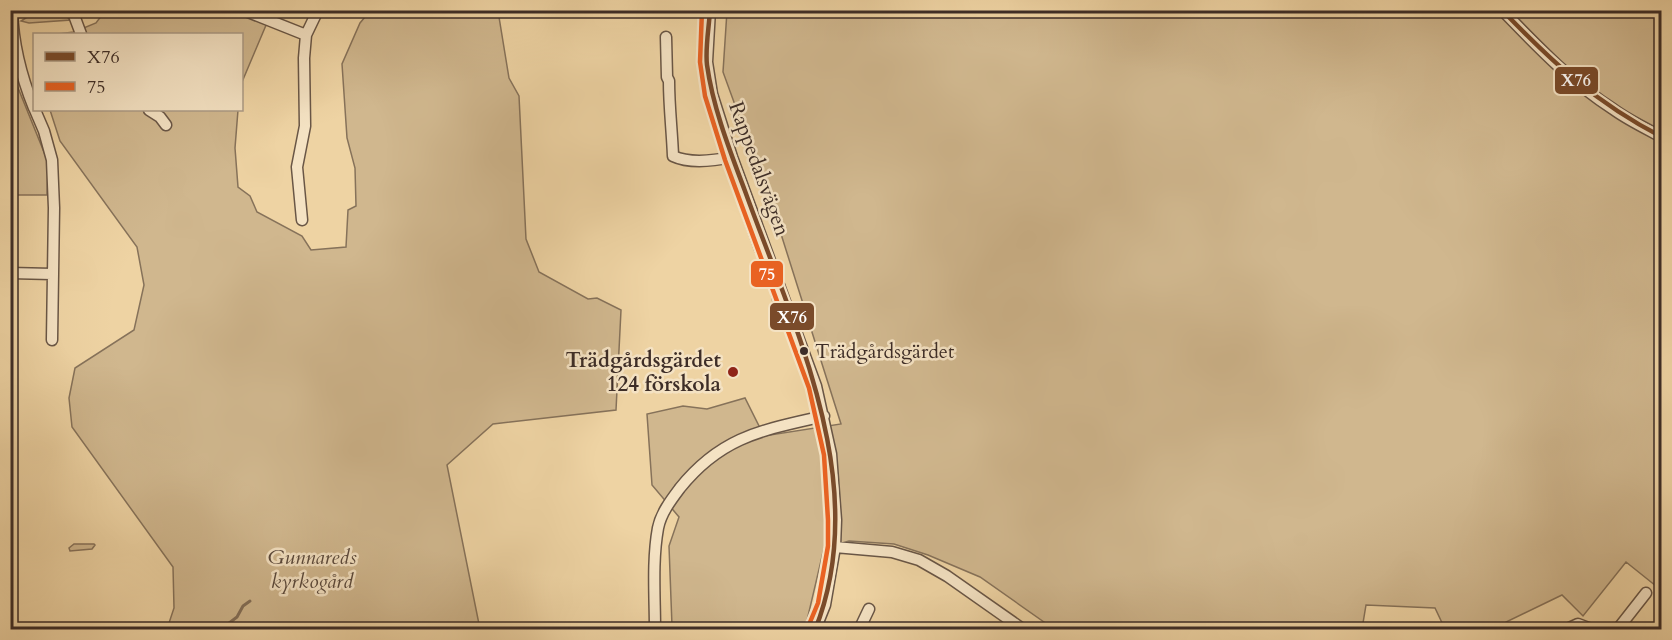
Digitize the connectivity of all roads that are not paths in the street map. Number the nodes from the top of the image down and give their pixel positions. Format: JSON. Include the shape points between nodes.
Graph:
{"nodes":[{"id":1,"x":12,"y":10,"type":"edge"},
{"id":2,"x":27,"y":10,"type":"edge"},
{"id":3,"x":63,"y":10,"type":"edge"},
{"id":4,"x":72,"y":10,"type":"edge"},
{"id":5,"x":243,"y":10,"type":"edge"},
{"id":6,"x":318,"y":10,"type":"edge"},
{"id":7,"x":710,"y":10,"type":"edge"},
{"id":8,"x":1502,"y":10,"type":"edge"},
{"id":9,"x":81,"y":33,"type":"edge"},
{"id":10,"x":306,"y":35,"type":"junction"},
{"id":11,"x":666,"y":37,"type":"dead end"},
{"id":12,"x":33,"y":103,"type":"edge"},
{"id":13,"x":36,"y":111,"type":"edge"},
{"id":14,"x":151,"y":111,"type":"edge"},
{"id":15,"x":166,"y":125,"type":"dead end"},
{"id":16,"x":1662,"y":137,"type":"edge"},
{"id":17,"x":732,"y":157,"type":"junction"},
{"id":18,"x":302,"y":220,"type":"dead end"},
{"id":19,"x":10,"y":273,"type":"edge"},
{"id":20,"x":52,"y":274,"type":"junction"},
{"id":21,"x":52,"y":340,"type":"dead end"},
{"id":22,"x":824,"y":416,"type":"junction"},
{"id":23,"x":835,"y":547,"type":"junction"},
{"id":24,"x":1646,"y":594,"type":"dead end"},
{"id":25,"x":869,"y":609,"type":"dead end"},
{"id":26,"x":655,"y":630,"type":"edge"},
{"id":27,"x":816,"y":630,"type":"edge"},
{"id":28,"x":859,"y":630,"type":"edge"},
{"id":29,"x":1024,"y":630,"type":"edge"},
{"id":30,"x":1565,"y":630,"type":"edge"},
{"id":31,"x":1594,"y":630,"type":"edge"},
{"id":32,"x":1617,"y":630,"type":"edge"}],
"edges":[{"from":1,"to":12,"type":"street","via":[[17,59]]},
{"from":2,"to":3,"type":"street"},
{"from":4,"to":9,"type":"street"},
{"from":5,"to":10,"type":"street"},
{"from":6,"to":10,"type":"street"},
{"from":7,"to":17,"type":"street","name":"Rappedalsvägen","via":[[708,76]]},
{"from":8,"to":16,"type":"street","via":[[1577,82],[1613,110]]},
{"from":10,"to":18,"type":"street","via":[[305,126],[297,167]]},
{"from":11,"to":17,"type":"street","via":[[673,156],[703,161]]},
{"from":13,"to":20,"type":"street","via":[[52,160]]},
{"from":14,"to":15,"type":"street"},
{"from":17,"to":22,"type":"street","name":"Rappedalsvägen"},
{"from":19,"to":20,"type":"street"},
{"from":20,"to":21,"type":"street"},
{"from":22,"to":23,"type":"street","name":"Rappedalsvägen","via":[[831,453]]},
{"from":22,"to":26,"type":"street","via":[[750,435],[710,457],[686,481],[658,526]]},
{"from":23,"to":27,"type":"street","name":"Rappedalsvägen","via":[[825,605]]},
{"from":23,"to":29,"type":"street","via":[[892,552],[919,560]]},
{"from":24,"to":32,"type":"street"},
{"from":25,"to":28,"type":"street"},
{"from":30,"to":31,"type":"street","via":[[1578,624]]}]}
